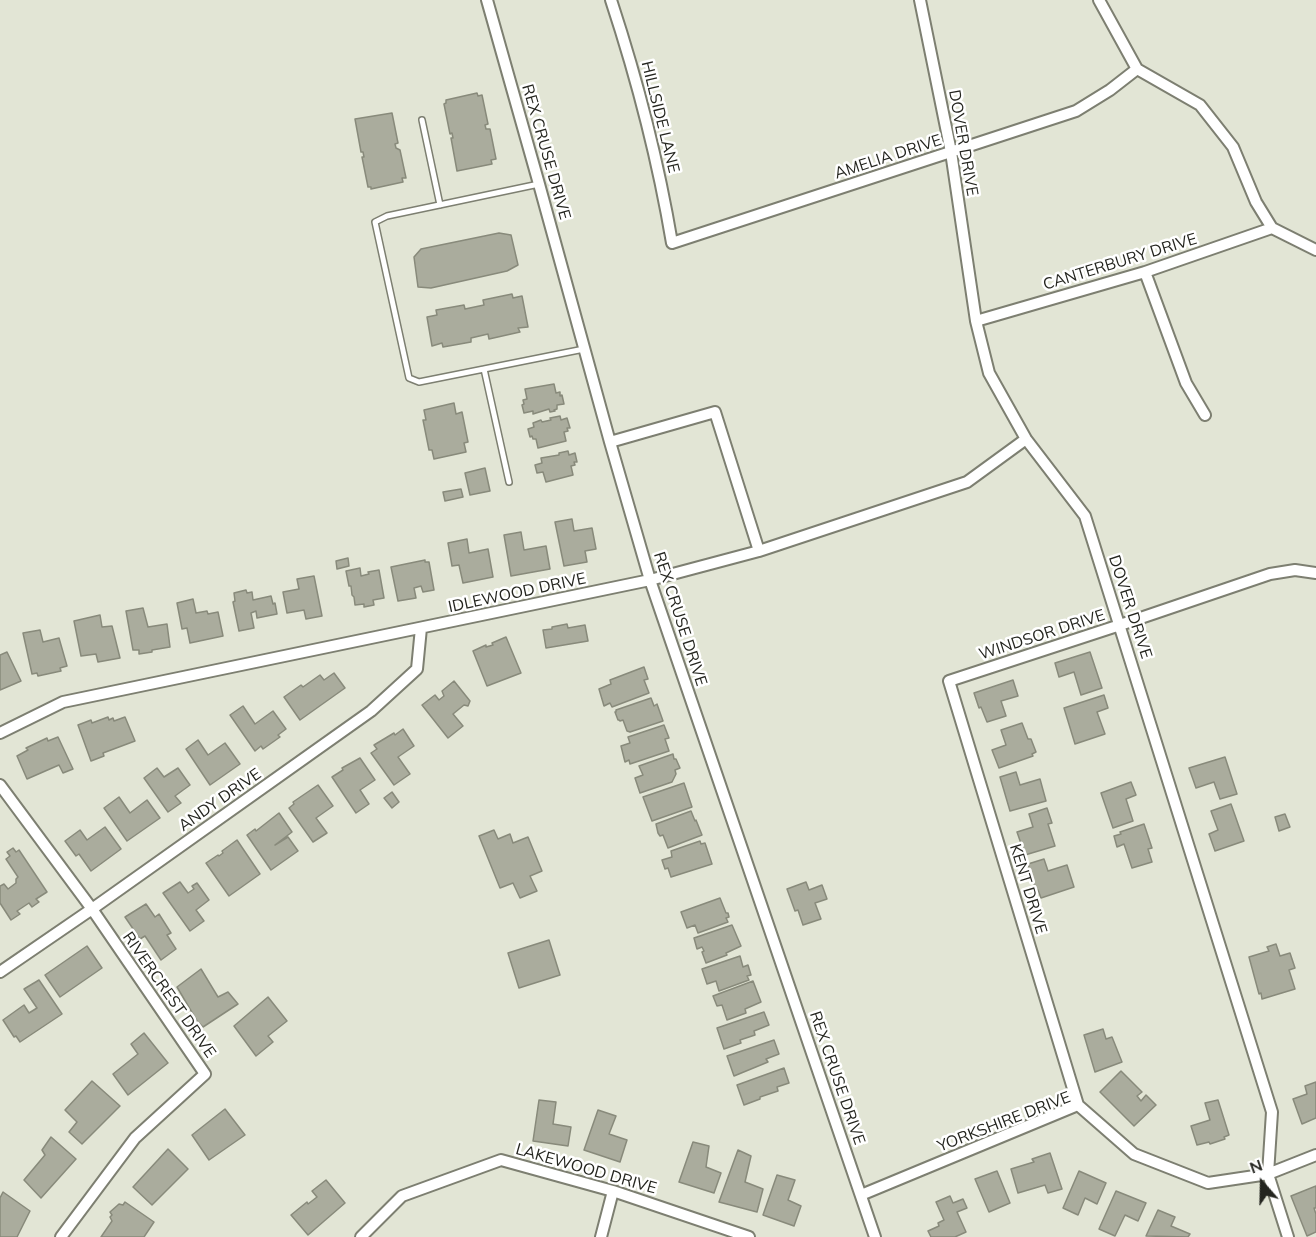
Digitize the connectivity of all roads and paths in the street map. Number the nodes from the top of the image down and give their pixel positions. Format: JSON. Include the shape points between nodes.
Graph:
{"nodes":[{"id":1,"x":487,"y":0,"type":"edge"},
{"id":2,"x":611,"y":0,"type":"edge"},
{"id":3,"x":920,"y":0,"type":"edge"},
{"id":4,"x":1099,"y":0,"type":"edge"},
{"id":5,"x":1137,"y":69,"type":"junction"},
{"id":6,"x":422,"y":120,"type":"dead end"},
{"id":7,"x":951,"y":152,"type":"junction"},
{"id":8,"x":539,"y":184,"type":"junction"},
{"id":9,"x":440,"y":205,"type":"junction"},
{"id":10,"x":1272,"y":228,"type":"junction"},
{"id":11,"x":672,"y":243,"type":"joint"},
{"id":12,"x":1316,"y":250,"type":"edge"},
{"id":13,"x":1144,"y":272,"type":"junction"},
{"id":14,"x":976,"y":321,"type":"junction"},
{"id":15,"x":584,"y":349,"type":"junction"},
{"id":16,"x":484,"y":369,"type":"junction"},
{"id":17,"x":1205,"y":416,"type":"dead end"},
{"id":18,"x":1026,"y":439,"type":"junction"},
{"id":19,"x":610,"y":442,"type":"junction"},
{"id":20,"x":509,"y":482,"type":"dead end"},
{"id":21,"x":759,"y":551,"type":"junction"},
{"id":22,"x":1316,"y":573,"type":"edge"},
{"id":23,"x":650,"y":580,"type":"junction"},
{"id":24,"x":1120,"y":625,"type":"junction"},
{"id":25,"x":421,"y":628,"type":"junction"},
{"id":26,"x":949,"y":681,"type":"joint"},
{"id":27,"x":0,"y":733,"type":"edge"},
{"id":28,"x":0,"y":785,"type":"edge"},
{"id":29,"x":92,"y":909,"type":"junction"},
{"id":30,"x":0,"y":972,"type":"edge"},
{"id":31,"x":1078,"y":1105,"type":"junction"},
{"id":32,"x":1316,"y":1155,"type":"edge"},
{"id":33,"x":1268,"y":1174,"type":"junction"},
{"id":34,"x":613,"y":1191,"type":"junction"},
{"id":35,"x":861,"y":1195,"type":"junction"},
{"id":36,"x":61,"y":1237,"type":"edge"},
{"id":37,"x":361,"y":1237,"type":"edge"},
{"id":38,"x":601,"y":1237,"type":"edge"},
{"id":39,"x":749,"y":1237,"type":"edge"},
{"id":40,"x":875,"y":1237,"type":"edge"},
{"id":41,"x":1288,"y":1237,"type":"edge"}],
"edges":[{"from":1,"to":8,"type":"street","name":"REX CRUSE DRIVE"},
{"from":2,"to":11,"type":"street","name":"HILLSIDE LANE","via":[[630,60]]},
{"from":3,"to":7,"type":"street","name":"DOVER DRIVE"},
{"from":4,"to":5,"type":"street"},
{"from":5,"to":7,"type":"street","name":"AMELIA DRIVE","via":[[1076,111]]},
{"from":5,"to":10,"type":"street","via":[[1200,105],[1233,147],[1256,202]]},
{"from":6,"to":9,"type":"lane"},
{"from":7,"to":11,"type":"street","name":"AMELIA DRIVE"},
{"from":7,"to":14,"type":"street","name":"DOVER DRIVE"},
{"from":8,"to":9,"type":"lane"},
{"from":8,"to":15,"type":"street","name":"REX CRUSE DRIVE"},
{"from":9,"to":16,"type":"lane","via":[[375,222],[409,378],[419,382]]},
{"from":10,"to":12,"type":"street"},
{"from":10,"to":13,"type":"street","name":"CANTERBURY DRIVE"},
{"from":13,"to":14,"type":"street","name":"CANTERBURY DRIVE"},
{"from":13,"to":17,"type":"street","via":[[1186,383]]},
{"from":14,"to":18,"type":"street","name":"DOVER DRIVE","via":[[989,373]]},
{"from":15,"to":16,"type":"lane"},
{"from":15,"to":19,"type":"street","name":"REX CRUSE DRIVE"},
{"from":16,"to":20,"type":"lane"},
{"from":18,"to":21,"type":"street","name":"IDLEWOOD DRIVE","via":[[967,482]]},
{"from":18,"to":24,"type":"street","name":"DOVER DRIVE","via":[[1085,516]]},
{"from":19,"to":21,"type":"street","via":[[715,412]]},
{"from":19,"to":23,"type":"street","name":"REX CRUSE DRIVE"},
{"from":21,"to":23,"type":"street","name":"IDLEWOOD DRIVE"},
{"from":22,"to":24,"type":"street","name":"WINDSOR DRIVE","via":[[1294,570],[1270,574]]},
{"from":23,"to":25,"type":"street","name":"IDLEWOOD DRIVE"},
{"from":23,"to":35,"type":"street","name":"REX CRUSE DRIVE"},
{"from":24,"to":26,"type":"street","name":"WINDSOR DRIVE"},
{"from":24,"to":33,"type":"street","name":"DOVER DRIVE","via":[[1272,1112]]},
{"from":25,"to":27,"type":"street","name":"IDLEWOOD DRIVE","via":[[63,702]]},
{"from":25,"to":29,"type":"street","name":"ANDY DRIVE","via":[[417,669],[371,711]]},
{"from":26,"to":31,"type":"street","name":"KENT DRIVE"},
{"from":28,"to":29,"type":"street","name":"RIVERCREST DRIVE"},
{"from":29,"to":30,"type":"street","name":"ANDY DRIVE"},
{"from":29,"to":36,"type":"street","name":"RIVERCREST DRIVE","via":[[206,1074],[135,1138]]},
{"from":31,"to":33,"type":"street","name":"YORKSHIRE DRIVE","via":[[1134,1154],[1208,1184]]},
{"from":31,"to":35,"type":"street","name":"YORKSHIRE DRIVE"},
{"from":32,"to":33,"type":"street","name":"YORKSHIRE DRIVE"},
{"from":33,"to":41,"type":"street","name":"DOVER DRIVE"},
{"from":34,"to":37,"type":"street","name":"LAKEWOOD DRIVE","via":[[501,1160],[402,1196]]},
{"from":34,"to":38,"type":"street"},
{"from":34,"to":39,"type":"street","name":"LAKEWOOD DRIVE"},
{"from":35,"to":40,"type":"street","name":"REX CRUSE DRIVE"}]}
